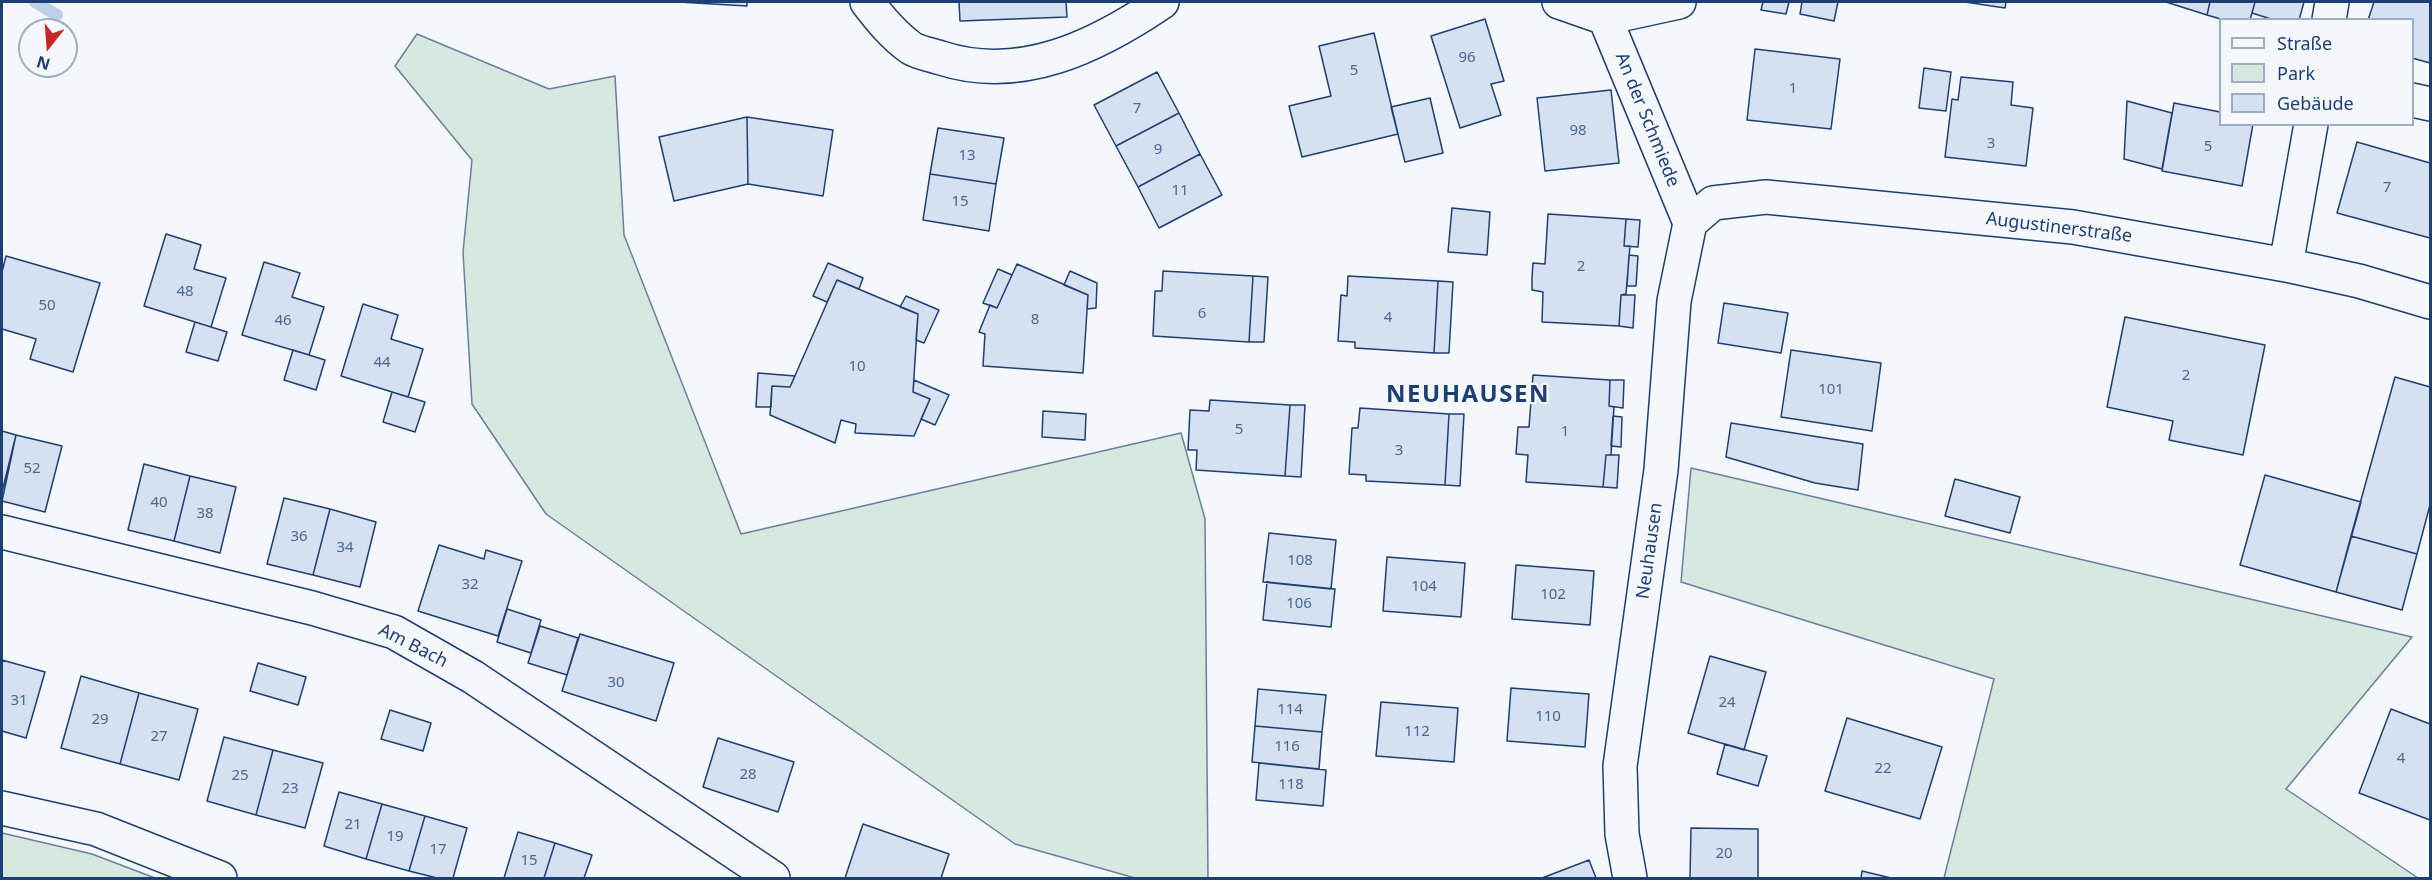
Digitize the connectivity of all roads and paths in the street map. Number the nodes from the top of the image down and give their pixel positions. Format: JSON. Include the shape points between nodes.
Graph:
{"nodes":[{"id":1,"x":867,"y":2,"type":"edge"},
{"id":2,"x":1162,"y":2,"type":"edge"},
{"id":3,"x":1559,"y":2,"type":"edge"},
{"id":4,"x":1679,"y":2,"type":"edge"},
{"id":5,"x":2332,"y":2,"type":"edge"},
{"id":6,"x":1605,"y":18,"type":"junction"},
{"id":7,"x":2329,"y":18,"type":"edge"},
{"id":8,"x":2414,"y":100,"type":"edge"},
{"id":9,"x":2430,"y":104,"type":"edge"},
{"id":10,"x":2311,"y":126,"type":"edge"},
{"id":11,"x":1689,"y":223,"type":"junction"},
{"id":12,"x":2286,"y":265,"type":"junction"},
{"id":13,"x":2430,"y":302,"type":"edge"},
{"id":14,"x":2,"y":532,"type":"edge"},
{"id":15,"x":2,"y":808,"type":"edge"},
{"id":16,"x":220,"y":879,"type":"edge"},
{"id":17,"x":773,"y":879,"type":"edge"},
{"id":18,"x":1630,"y":879,"type":"edge"}],
"edges":[{"from":1,"to":2,"type":"street","via":[[884,25],[913,49],[960,64],[1017,67],[1070,54]]},
{"from":3,"to":6,"type":"street"},
{"from":4,"to":6,"type":"street"},
{"from":5,"to":7,"type":"street"},
{"from":6,"to":11,"type":"street","name":"An der Schmiede"},
{"from":8,"to":9,"type":"street"},
{"from":10,"to":12,"type":"street"},
{"from":11,"to":12,"type":"street","name":"Augustinerstraße","via":[[1713,203],[1766,197],[2073,227]]},
{"from":11,"to":18,"type":"street","name":"Neuhausen","via":[[1674,302],[1661,470],[1620,766],[1622,834]]},
{"from":12,"to":13,"type":"street","name":"Augustinerstraße","via":[[2359,280]]},
{"from":14,"to":17,"type":"street","name":"Am Bach","via":[[394,632],[473,677]]},
{"from":15,"to":16,"type":"street","via":[[96,829]]}]}
